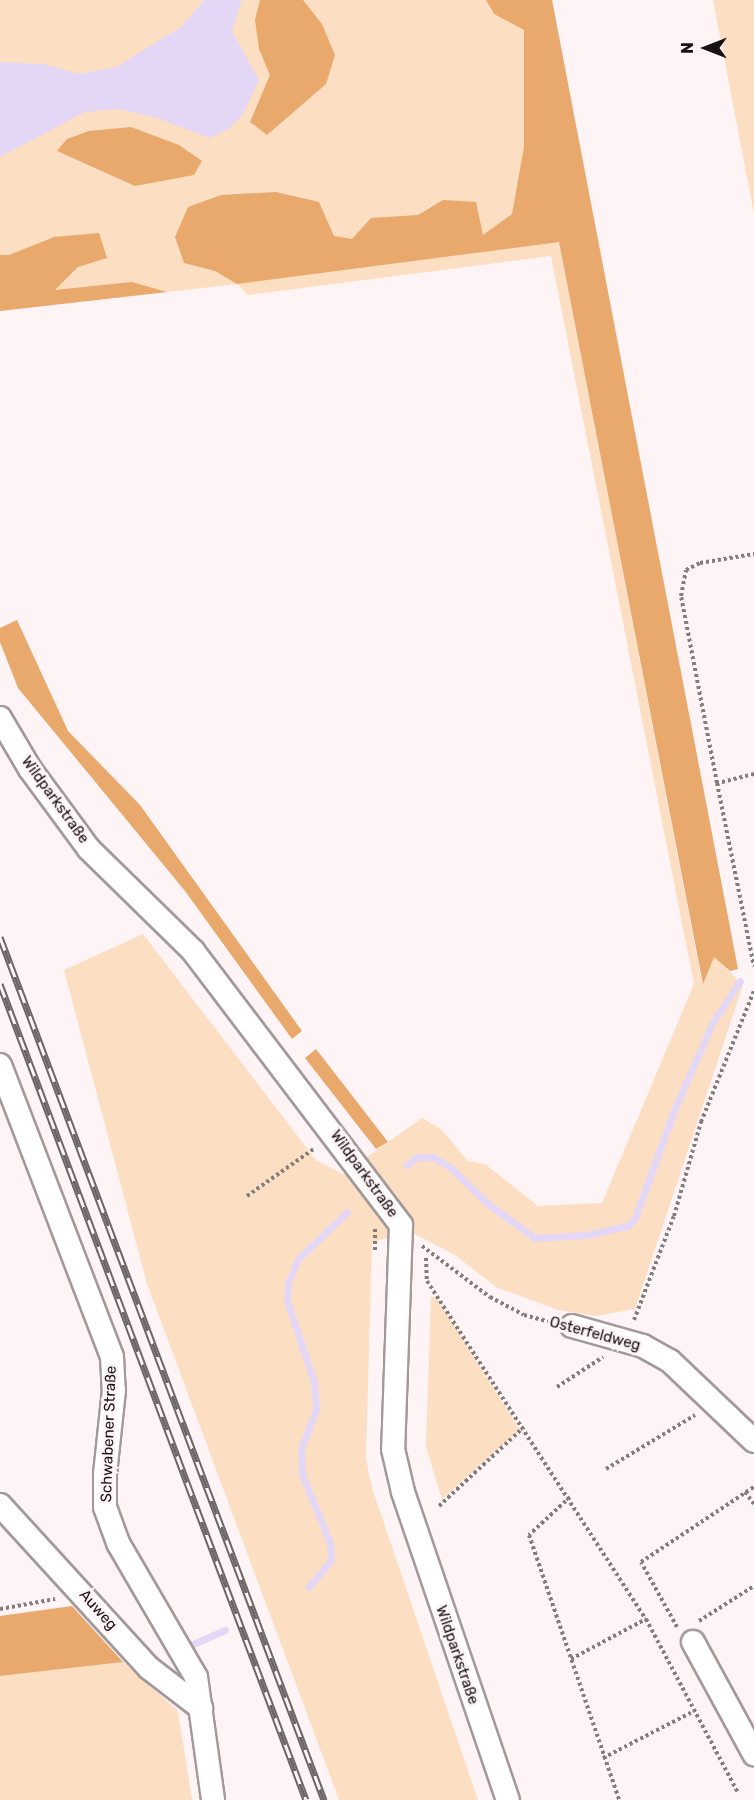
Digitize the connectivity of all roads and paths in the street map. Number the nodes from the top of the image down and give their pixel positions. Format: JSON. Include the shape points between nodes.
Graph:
{"nodes":[{"id":1,"x":754,"y":554,"type":"edge"},
{"id":2,"x":0,"y":718,"type":"edge"},
{"id":3,"x":754,"y":774,"type":"edge"},
{"id":4,"x":717,"y":783,"type":"junction"},
{"id":5,"x":754,"y":966,"type":"edge"},
{"id":6,"x":754,"y":992,"type":"edge"},
{"id":7,"x":0,"y":1065,"type":"edge"},
{"id":8,"x":315,"y":1148,"type":"dead end"},
{"id":9,"x":247,"y":1196,"type":"dead end"},
{"id":10,"x":419,"y":1258,"type":"dead end"},
{"id":11,"x":426,"y":1258,"type":"junction"},
{"id":12,"x":572,"y":1326,"type":"joint"},
{"id":13,"x":625,"y":1341,"type":"junction"},
{"id":14,"x":556,"y":1387,"type":"dead end"},
{"id":15,"x":716,"y":1402,"type":"junction"},
{"id":16,"x":524,"y":1426,"type":"junction"},
{"id":17,"x":754,"y":1442,"type":"edge"},
{"id":18,"x":606,"y":1469,"type":"dead end"},
{"id":19,"x":754,"y":1487,"type":"edge"},
{"id":20,"x":745,"y":1492,"type":"junction"},
{"id":21,"x":570,"y":1497,"type":"junction"},
{"id":22,"x":754,"y":1504,"type":"edge"},
{"id":23,"x":0,"y":1505,"type":"edge"},
{"id":24,"x":439,"y":1506,"type":"dead end"},
{"id":25,"x":754,"y":1586,"type":"edge"},
{"id":26,"x":83,"y":1594,"type":"junction"},
{"id":27,"x":0,"y":1610,"type":"edge"},
{"id":28,"x":646,"y":1619,"type":"junction"},
{"id":29,"x":687,"y":1637,"type":"junction"},
{"id":30,"x":571,"y":1659,"type":"junction"},
{"id":31,"x":201,"y":1708,"type":"junction"},
{"id":32,"x":693,"y":1711,"type":"junction"},
{"id":33,"x":754,"y":1754,"type":"edge"},
{"id":34,"x":603,"y":1758,"type":"junction"},
{"id":35,"x":738,"y":1793,"type":"dead end"},
{"id":36,"x":213,"y":1800,"type":"edge"},
{"id":37,"x":508,"y":1800,"type":"edge"},
{"id":38,"x":619,"y":1800,"type":"edge"}],
"edges":[{"from":1,"to":4,"type":"path","via":[[700,563],[686,570],[681,596]]},
{"from":2,"to":37,"type":"street","name":"Wildparkstraße","via":[[30,769],[90,849],[193,951],[401,1225],[393,1449],[403,1492]]},
{"from":3,"to":4,"type":"path"},
{"from":4,"to":5,"type":"path"},
{"from":6,"to":13,"type":"path","via":[[701,1122],[674,1216]]},
{"from":7,"to":31,"type":"street","name":"Schwabener Straße","via":[[112,1357],[114,1390],[105,1508],[118,1543],[196,1677]]},
{"from":8,"to":9,"type":"path"},
{"from":10,"to":11,"type":"path","name":"Osterfeldweg"},
{"from":11,"to":12,"type":"path","name":"Osterfeldweg","via":[[439,1259],[490,1297],[524,1315]]},
{"from":11,"to":16,"type":"path","via":[[427,1281]]},
{"from":12,"to":13,"type":"street","name":"Osterfeldweg"},
{"from":13,"to":14,"type":"path"},
{"from":13,"to":15,"type":"street","name":"Osterfeldweg","via":[[670,1361]]},
{"from":15,"to":17,"type":"street","name":"Osterfeldweg"},
{"from":15,"to":18,"type":"path"},
{"from":16,"to":21,"type":"path"},
{"from":16,"to":24,"type":"path"},
{"from":19,"to":20,"type":"path"},
{"from":20,"to":22,"type":"path"},
{"from":20,"to":29,"type":"path","via":[[641,1562]]},
{"from":21,"to":28,"type":"path"},
{"from":21,"to":30,"type":"path","via":[[529,1535]]},
{"from":23,"to":26,"type":"street","name":"Auweg"},
{"from":25,"to":29,"type":"path"},
{"from":26,"to":27,"type":"path"},
{"from":26,"to":31,"type":"street","name":"Auweg","via":[[149,1668]]},
{"from":28,"to":30,"type":"path"},
{"from":28,"to":32,"type":"path"},
{"from":29,"to":33,"type":"street"},
{"from":30,"to":34,"type":"path"},
{"from":31,"to":36,"type":"street","name":"Schwabener Straße"},
{"from":32,"to":34,"type":"path"},
{"from":32,"to":35,"type":"path"},
{"from":34,"to":38,"type":"path"}]}
